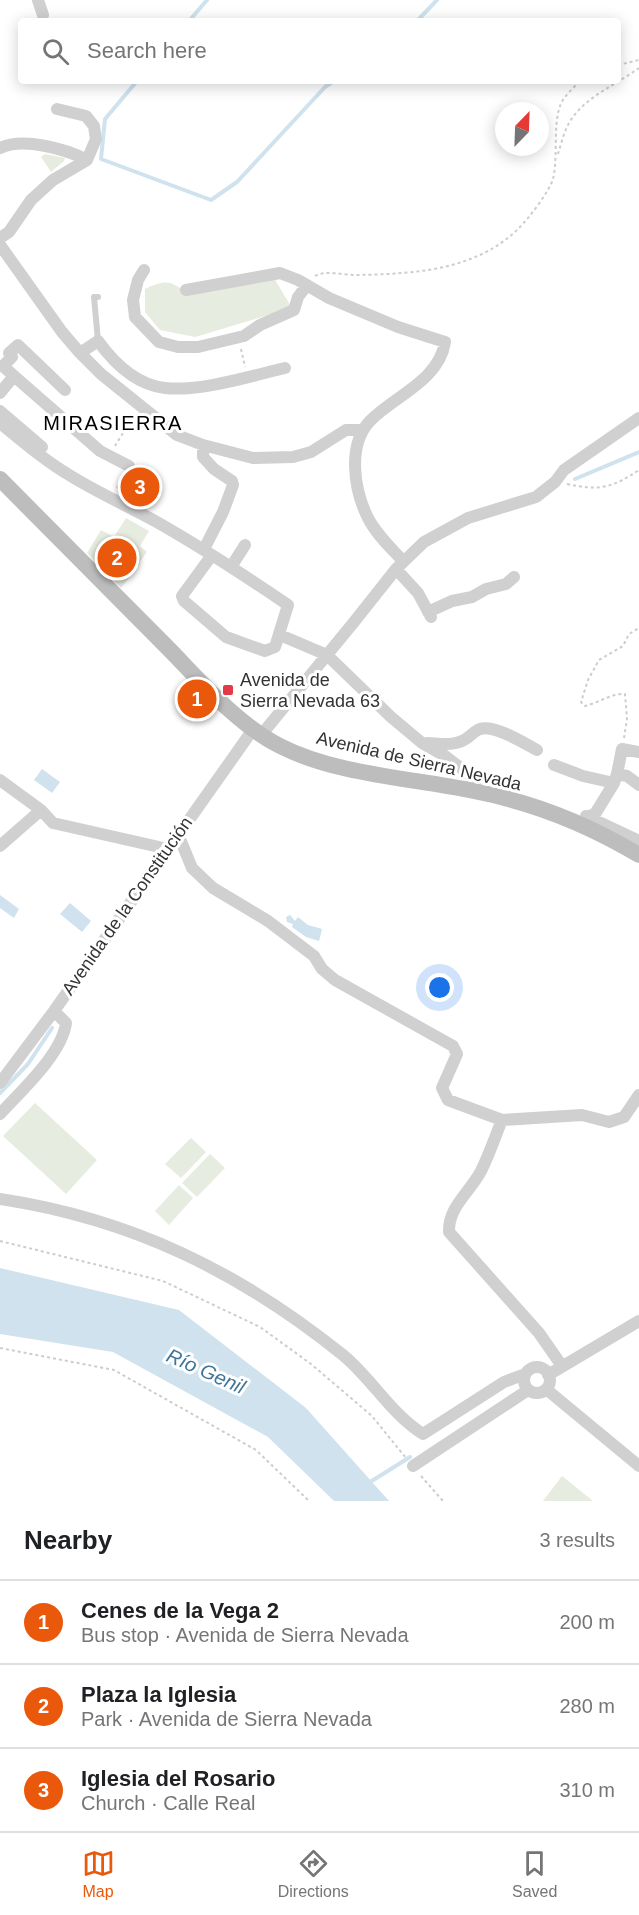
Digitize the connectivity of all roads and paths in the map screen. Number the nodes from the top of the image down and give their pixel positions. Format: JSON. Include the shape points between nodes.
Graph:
{"nodes":[{"id":1,"x":38,"y":0,"type":"edge"},
{"id":2,"x":44,"y":15,"type":"dead end"},
{"id":3,"x":639,"y":60,"type":"edge"},
{"id":4,"x":621,"y":64,"type":"edge"},
{"id":5,"x":639,"y":69,"type":"edge"},
{"id":6,"x":621,"y":80,"type":"edge"},
{"id":7,"x":577,"y":84,"type":"edge"},
{"id":8,"x":614,"y":84,"type":"edge"},
{"id":9,"x":57,"y":110,"type":"dead end"},
{"id":10,"x":0,"y":148,"type":"edge"},
{"id":11,"x":557,"y":156,"type":"junction"},
{"id":12,"x":87,"y":160,"type":"junction"},
{"id":13,"x":0,"y":238,"type":"edge"},
{"id":14,"x":0,"y":245,"type":"edge"},
{"id":15,"x":144,"y":270,"type":"dead end"},
{"id":16,"x":307,"y":285,"type":"junction"},
{"id":17,"x":186,"y":290,"type":"dead end"},
{"id":18,"x":98,"y":297,"type":"dead end"},
{"id":19,"x":239,"y":338,"type":"junction"},
{"id":20,"x":98,"y":340,"type":"junction"},
{"id":21,"x":80,"y":352,"type":"junction"},
{"id":22,"x":285,"y":368,"type":"dead end"},
{"id":23,"x":14,"y":376,"type":"junction"},
{"id":24,"x":247,"y":377,"type":"junction"},
{"id":25,"x":65,"y":390,"type":"dead end"},
{"id":26,"x":0,"y":393,"type":"edge"},
{"id":27,"x":140,"y":405,"type":"junction"},
{"id":28,"x":0,"y":411,"type":"edge"},
{"id":29,"x":639,"y":418,"type":"edge"},
{"id":30,"x":0,"y":423,"type":"edge"},
{"id":31,"x":362,"y":430,"type":"junction"},
{"id":32,"x":122,"y":437,"type":"dead end"},
{"id":33,"x":203,"y":445,"type":"junction"},
{"id":34,"x":129,"y":466,"type":"joint"},
{"id":35,"x":639,"y":470,"type":"edge"},
{"id":36,"x":69,"y":475,"type":"junction"},
{"id":37,"x":0,"y":479,"type":"edge"},
{"id":38,"x":555,"y":482,"type":"junction"},
{"id":39,"x":112,"y":497,"type":"junction"},
{"id":40,"x":245,"y":545,"type":"dead end"},
{"id":41,"x":208,"y":552,"type":"junction"},
{"id":42,"x":399,"y":565,"type":"junction"},
{"id":43,"x":231,"y":567,"type":"junction"},
{"id":44,"x":514,"y":578,"type":"dead end"},
{"id":45,"x":639,"y":628,"type":"edge"},
{"id":46,"x":280,"y":635,"type":"junction"},
{"id":47,"x":327,"y":655,"type":"junction"},
{"id":48,"x":258,"y":731,"type":"junction"},
{"id":49,"x":422,"y":743,"type":"junction"},
{"id":50,"x":537,"y":750,"type":"dead end"},
{"id":51,"x":639,"y":752,"type":"edge"},
{"id":52,"x":554,"y":765,"type":"dead end"},
{"id":53,"x":615,"y":778,"type":"junction"},
{"id":54,"x":0,"y":780,"type":"edge"},
{"id":55,"x":639,"y":785,"type":"edge"},
{"id":56,"x":474,"y":791,"type":"junction"},
{"id":57,"x":41,"y":810,"type":"junction"},
{"id":58,"x":581,"y":819,"type":"junction"},
{"id":59,"x":178,"y":834,"type":"junction"},
{"id":60,"x":639,"y":841,"type":"edge"},
{"id":61,"x":0,"y":846,"type":"edge"},
{"id":62,"x":168,"y":849,"type":"junction"},
{"id":63,"x":639,"y":855,"type":"edge"},
{"id":64,"x":54,"y":1011,"type":"junction"},
{"id":65,"x":0,"y":1083,"type":"edge"},
{"id":66,"x":639,"y":1095,"type":"edge"},
{"id":67,"x":0,"y":1114,"type":"edge"},
{"id":68,"x":502,"y":1120,"type":"junction"},
{"id":69,"x":0,"y":1199,"type":"edge"},
{"id":70,"x":0,"y":1241,"type":"edge"},
{"id":71,"x":639,"y":1321,"type":"edge"},
{"id":72,"x":0,"y":1348,"type":"edge"},
{"id":73,"x":562,"y":1365,"type":"junction"},
{"id":74,"x":525,"y":1374,"type":"junction"},
{"id":75,"x":548,"y":1375,"type":"junction"},
{"id":76,"x":546,"y":1389,"type":"junction"},
{"id":77,"x":528,"y":1390,"type":"junction"},
{"id":78,"x":413,"y":1466,"type":"junction"},
{"id":79,"x":639,"y":1466,"type":"edge"},
{"id":80,"x":309,"y":1501,"type":"edge"},
{"id":81,"x":443,"y":1501,"type":"edge"}],
"edges":[{"from":1,"to":2,"type":"street"},
{"from":3,"to":4,"type":"path"},
{"from":5,"to":6,"type":"path"},
{"from":7,"to":11,"type":"path","via":[[563,99],[556,125]]},
{"from":8,"to":11,"type":"path","via":[[584,105],[570,121]]},
{"from":9,"to":12,"type":"street","via":[[86,116],[94,126],[96,139]]},
{"from":10,"to":12,"type":"street","via":[[31,144],[70,151]]},
{"from":11,"to":16,"type":"path","via":[[552,182],[540,201],[519,228],[499,244],[465,261],[407,274],[322,273]]},
{"from":12,"to":13,"type":"street","via":[[53,180]]},
{"from":14,"to":21,"type":"street"},
{"from":15,"to":19,"type":"street","via":[[133,300],[135,317],[159,342],[198,347]]},
{"from":16,"to":17,"type":"street","via":[[280,273]]},
{"from":16,"to":19,"type":"street","via":[[294,310]]},
{"from":16,"to":31,"type":"street","via":[[398,327],[445,342],[431,371]]},
{"from":18,"to":20,"type":"lane","via":[[94,297]]},
{"from":19,"to":24,"type":"path"},
{"from":20,"to":21,"type":"street"},
{"from":20,"to":24,"type":"street","via":[[129,373],[165,388]]},
{"from":21,"to":27,"type":"street"},
{"from":22,"to":24,"type":"street"},
{"from":23,"to":25,"type":"street","via":[[3,366],[18,345]]},
{"from":23,"to":26,"type":"street"},
{"from":23,"to":34,"type":"street","via":[[100,451]]},
{"from":27,"to":32,"type":"path"},
{"from":27,"to":33,"type":"street","via":[[177,435]]},
{"from":28,"to":36,"type":"street","via":[[66,467]]},
{"from":29,"to":38,"type":"street","name":"Avenida de la Constitución","via":[[564,470]]},
{"from":30,"to":36,"type":"street"},
{"from":31,"to":33,"type":"street","via":[[346,430],[311,452],[293,457],[254,458]]},
{"from":31,"to":42,"type":"street","via":[[355,472],[359,496],[368,519]]},
{"from":33,"to":41,"type":"street","via":[[203,457],[233,485]]},
{"from":34,"to":39,"type":"path"},
{"from":35,"to":38,"type":"path","via":[[609,487]]},
{"from":36,"to":39,"type":"street"},
{"from":37,"to":48,"type":"street","name":"Avenida de Sierra Nevada","via":[[206,687]]},
{"from":38,"to":42,"type":"street","name":"Avenida de la Constitución","via":[[536,497],[468,518],[424,542]]},
{"from":39,"to":41,"type":"street"},
{"from":40,"to":43,"type":"street"},
{"from":41,"to":43,"type":"street"},
{"from":41,"to":46,"type":"street","via":[[182,596],[184,601],[226,637],[264,651],[275,647]]},
{"from":42,"to":44,"type":"street","via":[[430,614],[452,601],[472,597]]},
{"from":42,"to":47,"type":"street","name":"Avenida de la Constitución"},
{"from":43,"to":46,"type":"street","via":[[288,605]]},
{"from":45,"to":51,"type":"path","via":[[629,634],[624,646],[600,660],[581,702],[585,705],[625,694],[624,738]]},
{"from":46,"to":47,"type":"street"},
{"from":47,"to":48,"type":"street","name":"Avenida de la Constitución"},
{"from":47,"to":49,"type":"street"},
{"from":48,"to":56,"type":"street","name":"Avenida de Sierra Nevada","via":[[279,746],[316,760]]},
{"from":48,"to":59,"type":"street","name":"Avenida de la Constitución"},
{"from":49,"to":50,"type":"street","via":[[450,744],[479,729],[490,728]]},
{"from":49,"to":56,"type":"street","via":[[471,776]]},
{"from":51,"to":53,"type":"street","via":[[622,748]]},
{"from":52,"to":53,"type":"street","via":[[583,776]]},
{"from":53,"to":55,"type":"street","via":[[627,776]]},
{"from":53,"to":58,"type":"street","via":[[595,814]]},
{"from":54,"to":57,"type":"street"},
{"from":56,"to":58,"type":"street","name":"Avenida de Sierra Nevada"},
{"from":57,"to":61,"type":"street"},
{"from":57,"to":62,"type":"street","via":[[53,823]]},
{"from":58,"to":60,"type":"street"},
{"from":58,"to":63,"type":"street","name":"Avenida de Sierra Nevada"},
{"from":59,"to":62,"type":"street","name":"Avenida de la Constitución"},
{"from":59,"to":68,"type":"street","via":[[192,868],[213,888],[268,921],[314,956],[335,980],[453,1046],[457,1054],[442,1088],[447,1100]]},
{"from":62,"to":64,"type":"street","name":"Avenida de la Constitución"},
{"from":64,"to":65,"type":"street","name":"Avenida de la Constitución"},
{"from":64,"to":67,"type":"street","via":[[66,1023],[64,1034]]},
{"from":66,"to":68,"type":"street","via":[[624,1117],[609,1122],[582,1115]]},
{"from":68,"to":73,"type":"street","via":[[480,1172],[452,1213],[449,1232]]},
{"from":69,"to":74,"type":"street","via":[[71,1212],[130,1230],[235,1280],[304,1324],[358,1368],[408,1425],[423,1434],[504,1382]]},
{"from":70,"to":78,"type":"path","via":[[163,1281],[260,1327],[372,1416]]},
{"from":71,"to":73,"type":"street"},
{"from":72,"to":80,"type":"path","via":[[114,1370],[256,1450]]},
{"from":73,"to":75,"type":"street"},
{"from":74,"to":75,"type":"street","via":[[536,1367]]},
{"from":74,"to":77,"type":"street"},
{"from":75,"to":76,"type":"street"},
{"from":76,"to":77,"type":"street","via":[[537,1393]]},
{"from":76,"to":79,"type":"street"},
{"from":77,"to":78,"type":"street"},
{"from":78,"to":81,"type":"path"}]}
